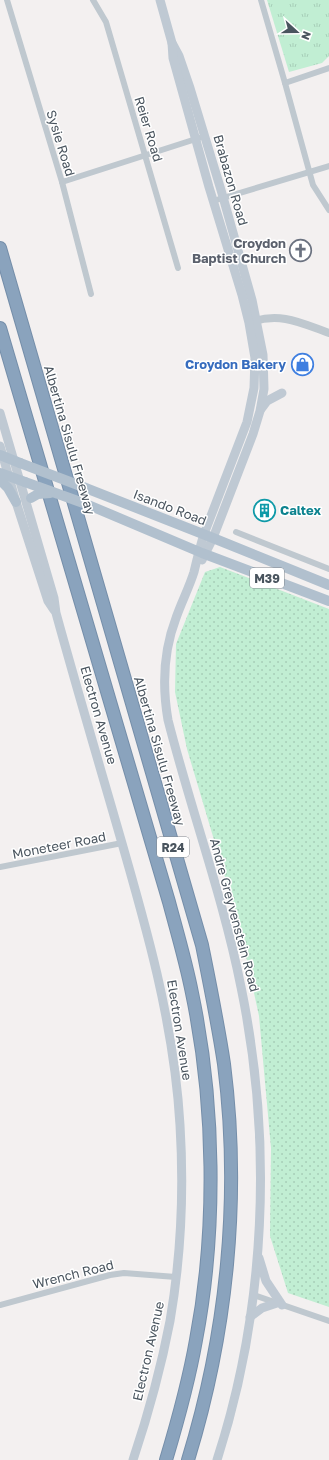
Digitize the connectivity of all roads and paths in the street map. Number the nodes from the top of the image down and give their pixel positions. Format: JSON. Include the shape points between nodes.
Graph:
{"nodes":[{"id":1,"x":7,"y":0,"type":"edge"},
{"id":2,"x":93,"y":0,"type":"edge"},
{"id":3,"x":160,"y":0,"type":"edge"},
{"id":4,"x":261,"y":0,"type":"edge"},
{"id":5,"x":329,"y":68,"type":"edge"},
{"id":6,"x":285,"y":83,"type":"junction"},
{"id":7,"x":200,"y":138,"type":"junction"},
{"id":8,"x":146,"y":155,"type":"junction"},
{"id":9,"x":329,"y":166,"type":"edge"},
{"id":10,"x":310,"y":172,"type":"junction"},
{"id":11,"x":62,"y":182,"type":"junction"},
{"id":12,"x":223,"y":199,"type":"junction"},
{"id":13,"x":213,"y":201,"type":"junction"},
{"id":14,"x":329,"y":210,"type":"edge"},
{"id":15,"x":229,"y":238,"type":"junction"},
{"id":16,"x":0,"y":248,"type":"edge"},
{"id":17,"x":178,"y":268,"type":"dead end"},
{"id":18,"x":91,"y":294,"type":"dead end"},
{"id":19,"x":253,"y":321,"type":"junction"},
{"id":20,"x":0,"y":328,"type":"edge"},
{"id":21,"x":329,"y":333,"type":"edge"},
{"id":22,"x":282,"y":392,"type":"dead end"},
{"id":23,"x":260,"y":411,"type":"junction"},
{"id":24,"x":0,"y":413,"type":"edge"},
{"id":25,"x":0,"y":446,"type":"edge"},
{"id":26,"x":2,"y":456,"type":"edge"},
{"id":27,"x":17,"y":462,"type":"junction"},
{"id":28,"x":3,"y":476,"type":"edge"},
{"id":29,"x":22,"y":481,"type":"junction"},
{"id":30,"x":56,"y":493,"type":"junction"},
{"id":31,"x":24,"y":501,"type":"junction"},
{"id":32,"x":236,"y":532,"type":"dead end"},
{"id":33,"x":209,"y":536,"type":"junction"},
{"id":34,"x":202,"y":553,"type":"junction"},
{"id":35,"x":329,"y":569,"type":"edge"},
{"id":36,"x":329,"y":585,"type":"edge"},
{"id":37,"x":329,"y":601,"type":"edge"},
{"id":38,"x":122,"y":843,"type":"junction"},
{"id":39,"x":0,"y":867,"type":"edge"},
{"id":40,"x":258,"y":1249,"type":"junction"},
{"id":41,"x":176,"y":1278,"type":"junction"},
{"id":42,"x":254,"y":1295,"type":"junction"},
{"id":43,"x":280,"y":1304,"type":"junction"},
{"id":44,"x":0,"y":1305,"type":"edge"},
{"id":45,"x":250,"y":1317,"type":"junction"},
{"id":46,"x":329,"y":1321,"type":"edge"},
{"id":47,"x":133,"y":1460,"type":"edge"},
{"id":48,"x":166,"y":1460,"type":"edge"},
{"id":49,"x":188,"y":1460,"type":"edge"},
{"id":50,"x":217,"y":1460,"type":"edge"}],
"edges":[{"from":1,"to":11,"type":"street","name":"Sysie Road"},
{"from":2,"to":8,"type":"street","name":"Reier Road","via":[[106,22]]},
{"from":3,"to":7,"type":"main road","name":"Brabazon Road","via":[[172,43],[182,62]]},
{"from":4,"to":6,"type":"street"},
{"from":5,"to":6,"type":"street"},
{"from":6,"to":10,"type":"street"},
{"from":7,"to":8,"type":"street"},
{"from":7,"to":12,"type":"main road","name":"Brabazon Road"},
{"from":7,"to":13,"type":"main road","name":"Brabazon Road"},
{"from":8,"to":11,"type":"street"},
{"from":8,"to":17,"type":"street","name":"Reier Road"},
{"from":9,"to":10,"type":"street"},
{"from":10,"to":12,"type":"street"},
{"from":10,"to":14,"type":"street","via":[[313,185]]},
{"from":11,"to":18,"type":"street","name":"Sysie Road"},
{"from":12,"to":13,"type":"street"},
{"from":12,"to":15,"type":"main road","name":"Brabazon Road"},
{"from":13,"to":15,"type":"main road","name":"Brabazon Road"},
{"from":15,"to":19,"type":"main road","name":"Brabazon Road"},
{"from":16,"to":49,"type":"highway","name":"Albertina Sisulu Freeway","number":"R24","via":[[202,945],[224,1065],[230,1152],[227,1266],[210,1376]]},
{"from":19,"to":21,"type":"street","via":[[271,317],[284,318]]},
{"from":19,"to":23,"type":"main road","name":"Brabazon Road","via":[[262,347],[264,365],[264,389]]},
{"from":19,"to":33,"type":"main road","name":"Brabazon Road","via":[[255,358],[252,403]]},
{"from":20,"to":48,"type":"highway","number":"R24","via":[[185,958],[201,1046],[210,1147],[206,1271],[190,1370]]},
{"from":22,"to":23,"type":"main road","via":[[267,401]]},
{"from":23,"to":33,"type":"main road","name":"Brabazon Road","via":[[253,434]]},
{"from":24,"to":27,"type":"main road","name":"Electron Avenue"},
{"from":25,"to":26,"type":"main road"},
{"from":26,"to":27,"type":"main road","name":"Isando Road","number":"M39"},
{"from":26,"to":28,"type":"main road"},
{"from":27,"to":29,"type":"main road","name":"Electron Avenue"},
{"from":27,"to":33,"type":"main road","name":"Isando Road","number":"M39","bridge":true},
{"from":28,"to":29,"type":"main road","number":"M39"},
{"from":28,"to":31,"type":"main road","via":[[8,488]]},
{"from":29,"to":30,"type":"main road","number":"M39","bridge":true},
{"from":29,"to":31,"type":"main road","name":"Electron Avenue"},
{"from":30,"to":31,"type":"main road","bridge":true,"via":[[38,494]]},
{"from":30,"to":34,"type":"main road","number":"M39","bridge":true},
{"from":31,"to":38,"type":"main road","name":"Electron Avenue","via":[[48,601],[56,613]]},
{"from":32,"to":35,"type":"street"},
{"from":33,"to":34,"type":"main road","name":"Brabazon Road"},
{"from":33,"to":36,"type":"main road","name":"Isando Road","number":"M39"},
{"from":34,"to":37,"type":"main road","number":"M39"},
{"from":34,"to":40,"type":"main road","name":"Andre Greyvenstein Road","via":[[176,617],[167,648],[163,677],[165,703],[173,742],[229,934],[250,1033],[260,1140]]},
{"from":38,"to":39,"type":"street","name":"Moneteer Road"},
{"from":38,"to":41,"type":"main road","name":"Electron Avenue","via":[[156,964],[175,1074],[180,1124],[182,1194]]},
{"from":40,"to":42,"type":"main road","name":"Andre Greyvenstein Road"},
{"from":40,"to":43,"type":"main road","via":[[266,1281]]},
{"from":41,"to":44,"type":"street","name":"Wrench Road","via":[[124,1273],[110,1275]]},
{"from":41,"to":47,"type":"main road","name":"Electron Avenue","via":[[170,1321],[158,1374]]},
{"from":42,"to":43,"type":"street"},
{"from":42,"to":45,"type":"main road","name":"Andre Greyvenstein Road"},
{"from":43,"to":45,"type":"main road","via":[[262,1308]]},
{"from":43,"to":46,"type":"street"},
{"from":45,"to":50,"type":"main road","name":"Andre Greyvenstein Road","via":[[234,1396]]}]}
